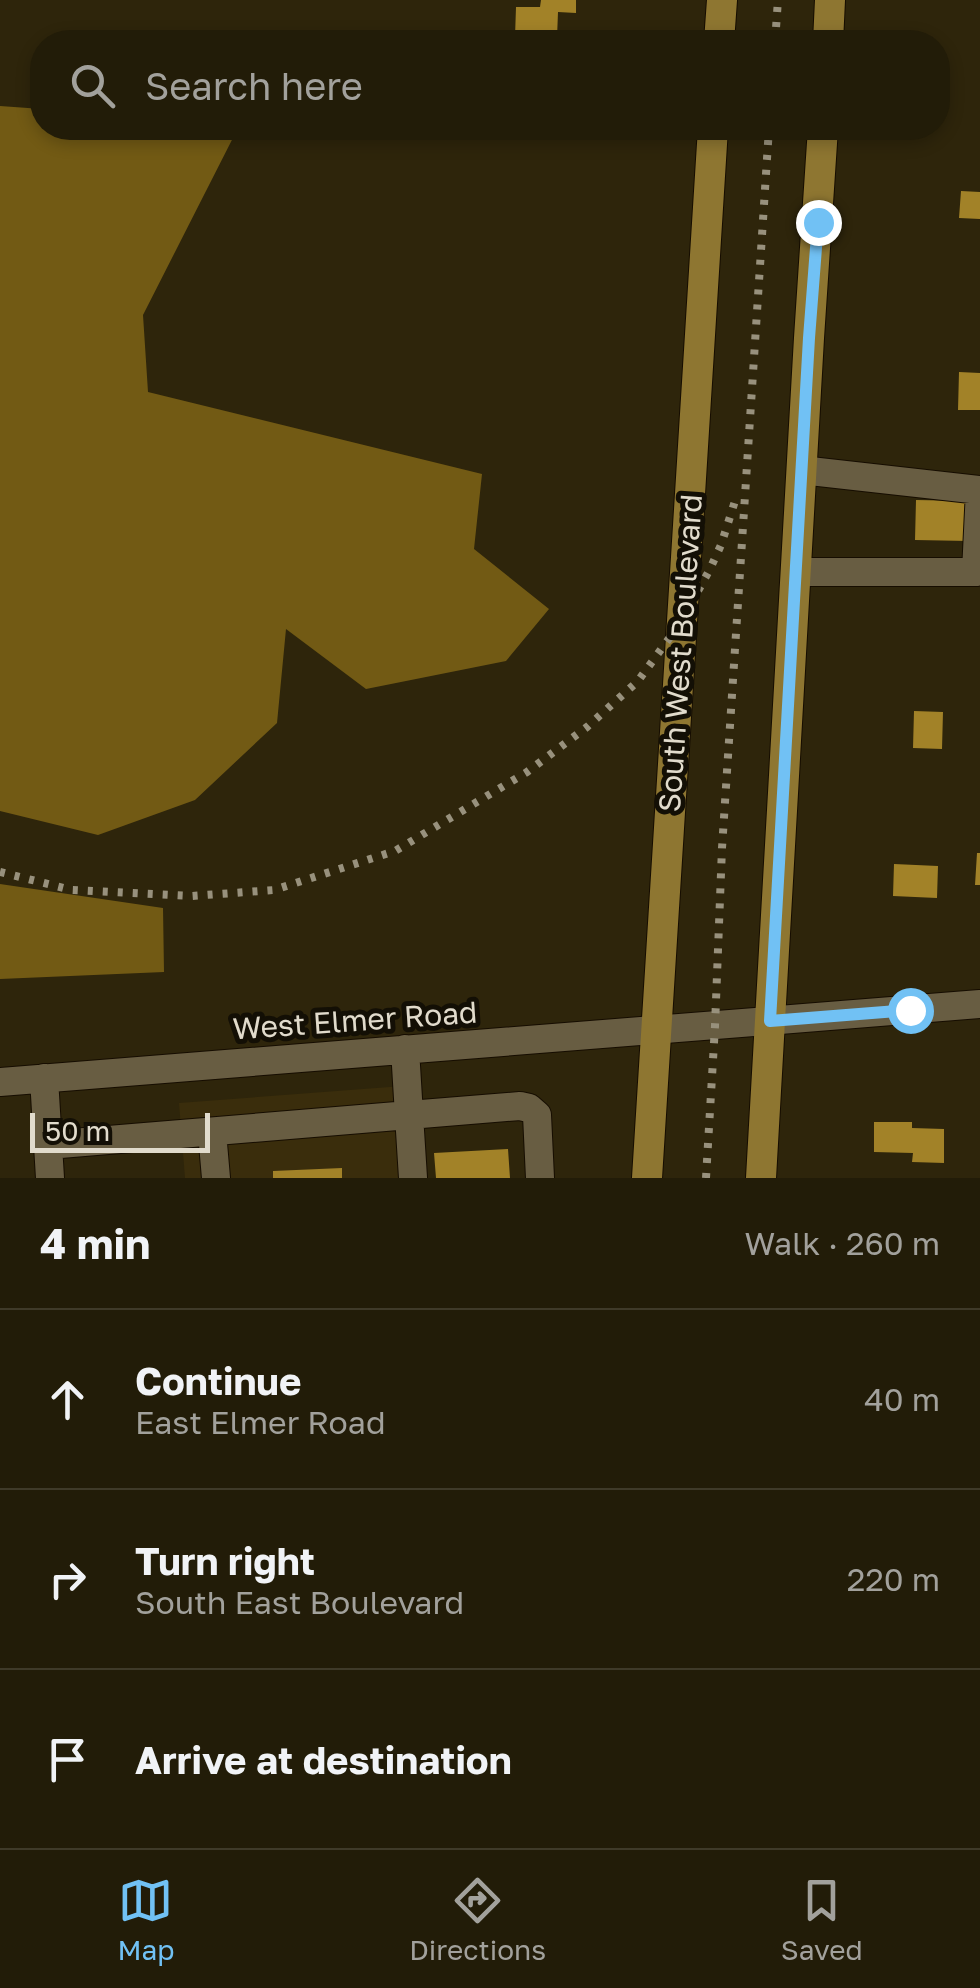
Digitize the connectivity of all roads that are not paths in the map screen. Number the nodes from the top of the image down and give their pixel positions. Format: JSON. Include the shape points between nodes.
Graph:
{"nodes":[{"id":1,"x":722,"y":0,"type":"edge"},
{"id":2,"x":830,"y":0,"type":"edge"},
{"id":3,"x":719,"y":30,"type":"edge"},
{"id":4,"x":829,"y":30,"type":"edge"},
{"id":5,"x":711,"y":140,"type":"edge"},
{"id":6,"x":823,"y":140,"type":"edge"},
{"id":7,"x":801,"y":470,"type":"junction"},
{"id":8,"x":796,"y":572,"type":"junction"},
{"id":9,"x":980,"y":1004,"type":"edge"},
{"id":10,"x":770,"y":1021,"type":"junction"},
{"id":11,"x":656,"y":1030,"type":"junction"},
{"id":12,"x":405,"y":1050,"type":"junction"},
{"id":13,"x":44,"y":1078,"type":"junction"},
{"id":14,"x":0,"y":1082,"type":"edge"},
{"id":15,"x":409,"y":1115,"type":"junction"},
{"id":16,"x":212,"y":1132,"type":"junction"},
{"id":17,"x":48,"y":1145,"type":"junction"},
{"id":18,"x":50,"y":1178,"type":"edge"},
{"id":19,"x":216,"y":1178,"type":"edge"},
{"id":20,"x":412,"y":1178,"type":"edge"},
{"id":21,"x":540,"y":1178,"type":"edge"},
{"id":22,"x":647,"y":1178,"type":"edge"},
{"id":23,"x":761,"y":1178,"type":"edge"}],
"edges":[{"from":1,"to":3,"type":"main road"},
{"from":2,"to":4,"type":"main road"},
{"from":5,"to":11,"type":"main road","name":"South West Boulevard"},
{"from":6,"to":7,"type":"main road"},
{"from":7,"to":8,"type":"main road"},
{"from":7,"to":8,"type":"street","via":[[980,490],[976,572]]},
{"from":8,"to":10,"type":"main road"},
{"from":9,"to":10,"type":"street","name":"West Elmer Road"},
{"from":10,"to":11,"type":"street","name":"West Elmer Road"},
{"from":10,"to":23,"type":"main road"},
{"from":11,"to":12,"type":"street","name":"West Elmer Road"},
{"from":11,"to":22,"type":"main road","name":"South West Boulevard"},
{"from":12,"to":13,"type":"street","name":"West Elmer Road"},
{"from":12,"to":15,"type":"street"},
{"from":13,"to":14,"type":"street","name":"West Elmer Road"},
{"from":13,"to":17,"type":"street"},
{"from":15,"to":16,"type":"street"},
{"from":15,"to":20,"type":"street"},
{"from":15,"to":21,"type":"street","via":[[529,1108],[537,1115]]},
{"from":16,"to":17,"type":"street"},
{"from":16,"to":19,"type":"street"},
{"from":17,"to":18,"type":"street"}]}
